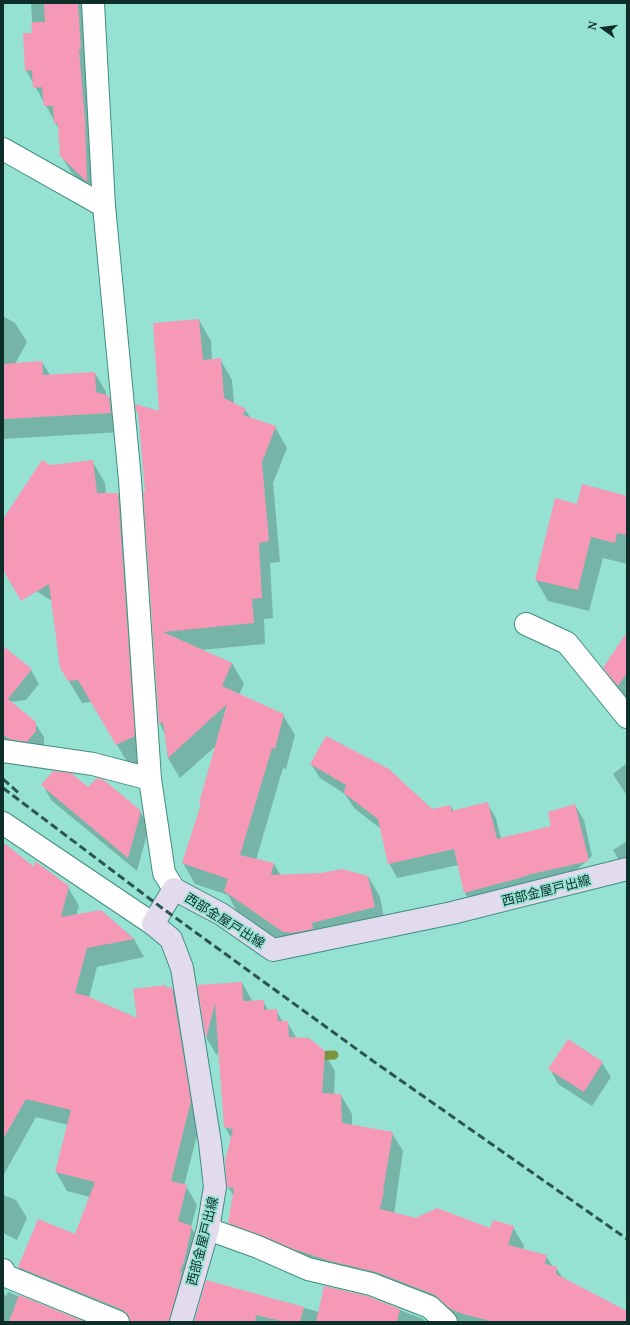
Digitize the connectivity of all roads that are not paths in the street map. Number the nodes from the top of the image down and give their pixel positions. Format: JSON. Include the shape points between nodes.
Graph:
{"nodes":[{"id":1,"x":93,"y":3,"type":"edge"},
{"id":2,"x":3,"y":149,"type":"edge"},
{"id":3,"x":104,"y":206,"type":"junction"},
{"id":4,"x":526,"y":624,"type":"dead end"},
{"id":5,"x":627,"y":717,"type":"edge"},
{"id":6,"x":3,"y":751,"type":"edge"},
{"id":7,"x":150,"y":778,"type":"junction"},
{"id":8,"x":3,"y":822,"type":"edge"},
{"id":9,"x":627,"y":869,"type":"edge"},
{"id":10,"x":174,"y":889,"type":"junction"},
{"id":11,"x":153,"y":924,"type":"junction"},
{"id":12,"x":208,"y":1229,"type":"junction"},
{"id":13,"x":3,"y":1270,"type":"edge"},
{"id":14,"x":118,"y":1322,"type":"edge"},
{"id":15,"x":181,"y":1322,"type":"edge"},
{"id":16,"x":446,"y":1322,"type":"edge"}],
"edges":[{"from":1,"to":3,"type":"street"},
{"from":2,"to":3,"type":"street"},
{"from":3,"to":7,"type":"street","via":[[130,480]]},
{"from":4,"to":5,"type":"street","via":[[567,644]]},
{"from":6,"to":7,"type":"street","via":[[93,764]]},
{"from":7,"to":10,"type":"street","via":[[164,873]]},
{"from":8,"to":11,"type":"street"},
{"from":9,"to":10,"type":"main road","name":"西部金屋戸出線","via":[[452,913],[273,950],[221,914]]},
{"from":10,"to":11,"type":"main road","name":"西部金屋戸出線"},
{"from":11,"to":12,"type":"main road","name":"西部金屋戸出線","via":[[171,939],[182,968],[215,1187]]},
{"from":12,"to":15,"type":"main road","name":"西部金屋戸出線"},
{"from":12,"to":16,"type":"street","via":[[258,1247],[308,1270],[371,1284],[430,1307]]},
{"from":13,"to":14,"type":"street","via":[[6,1276]]}]}
